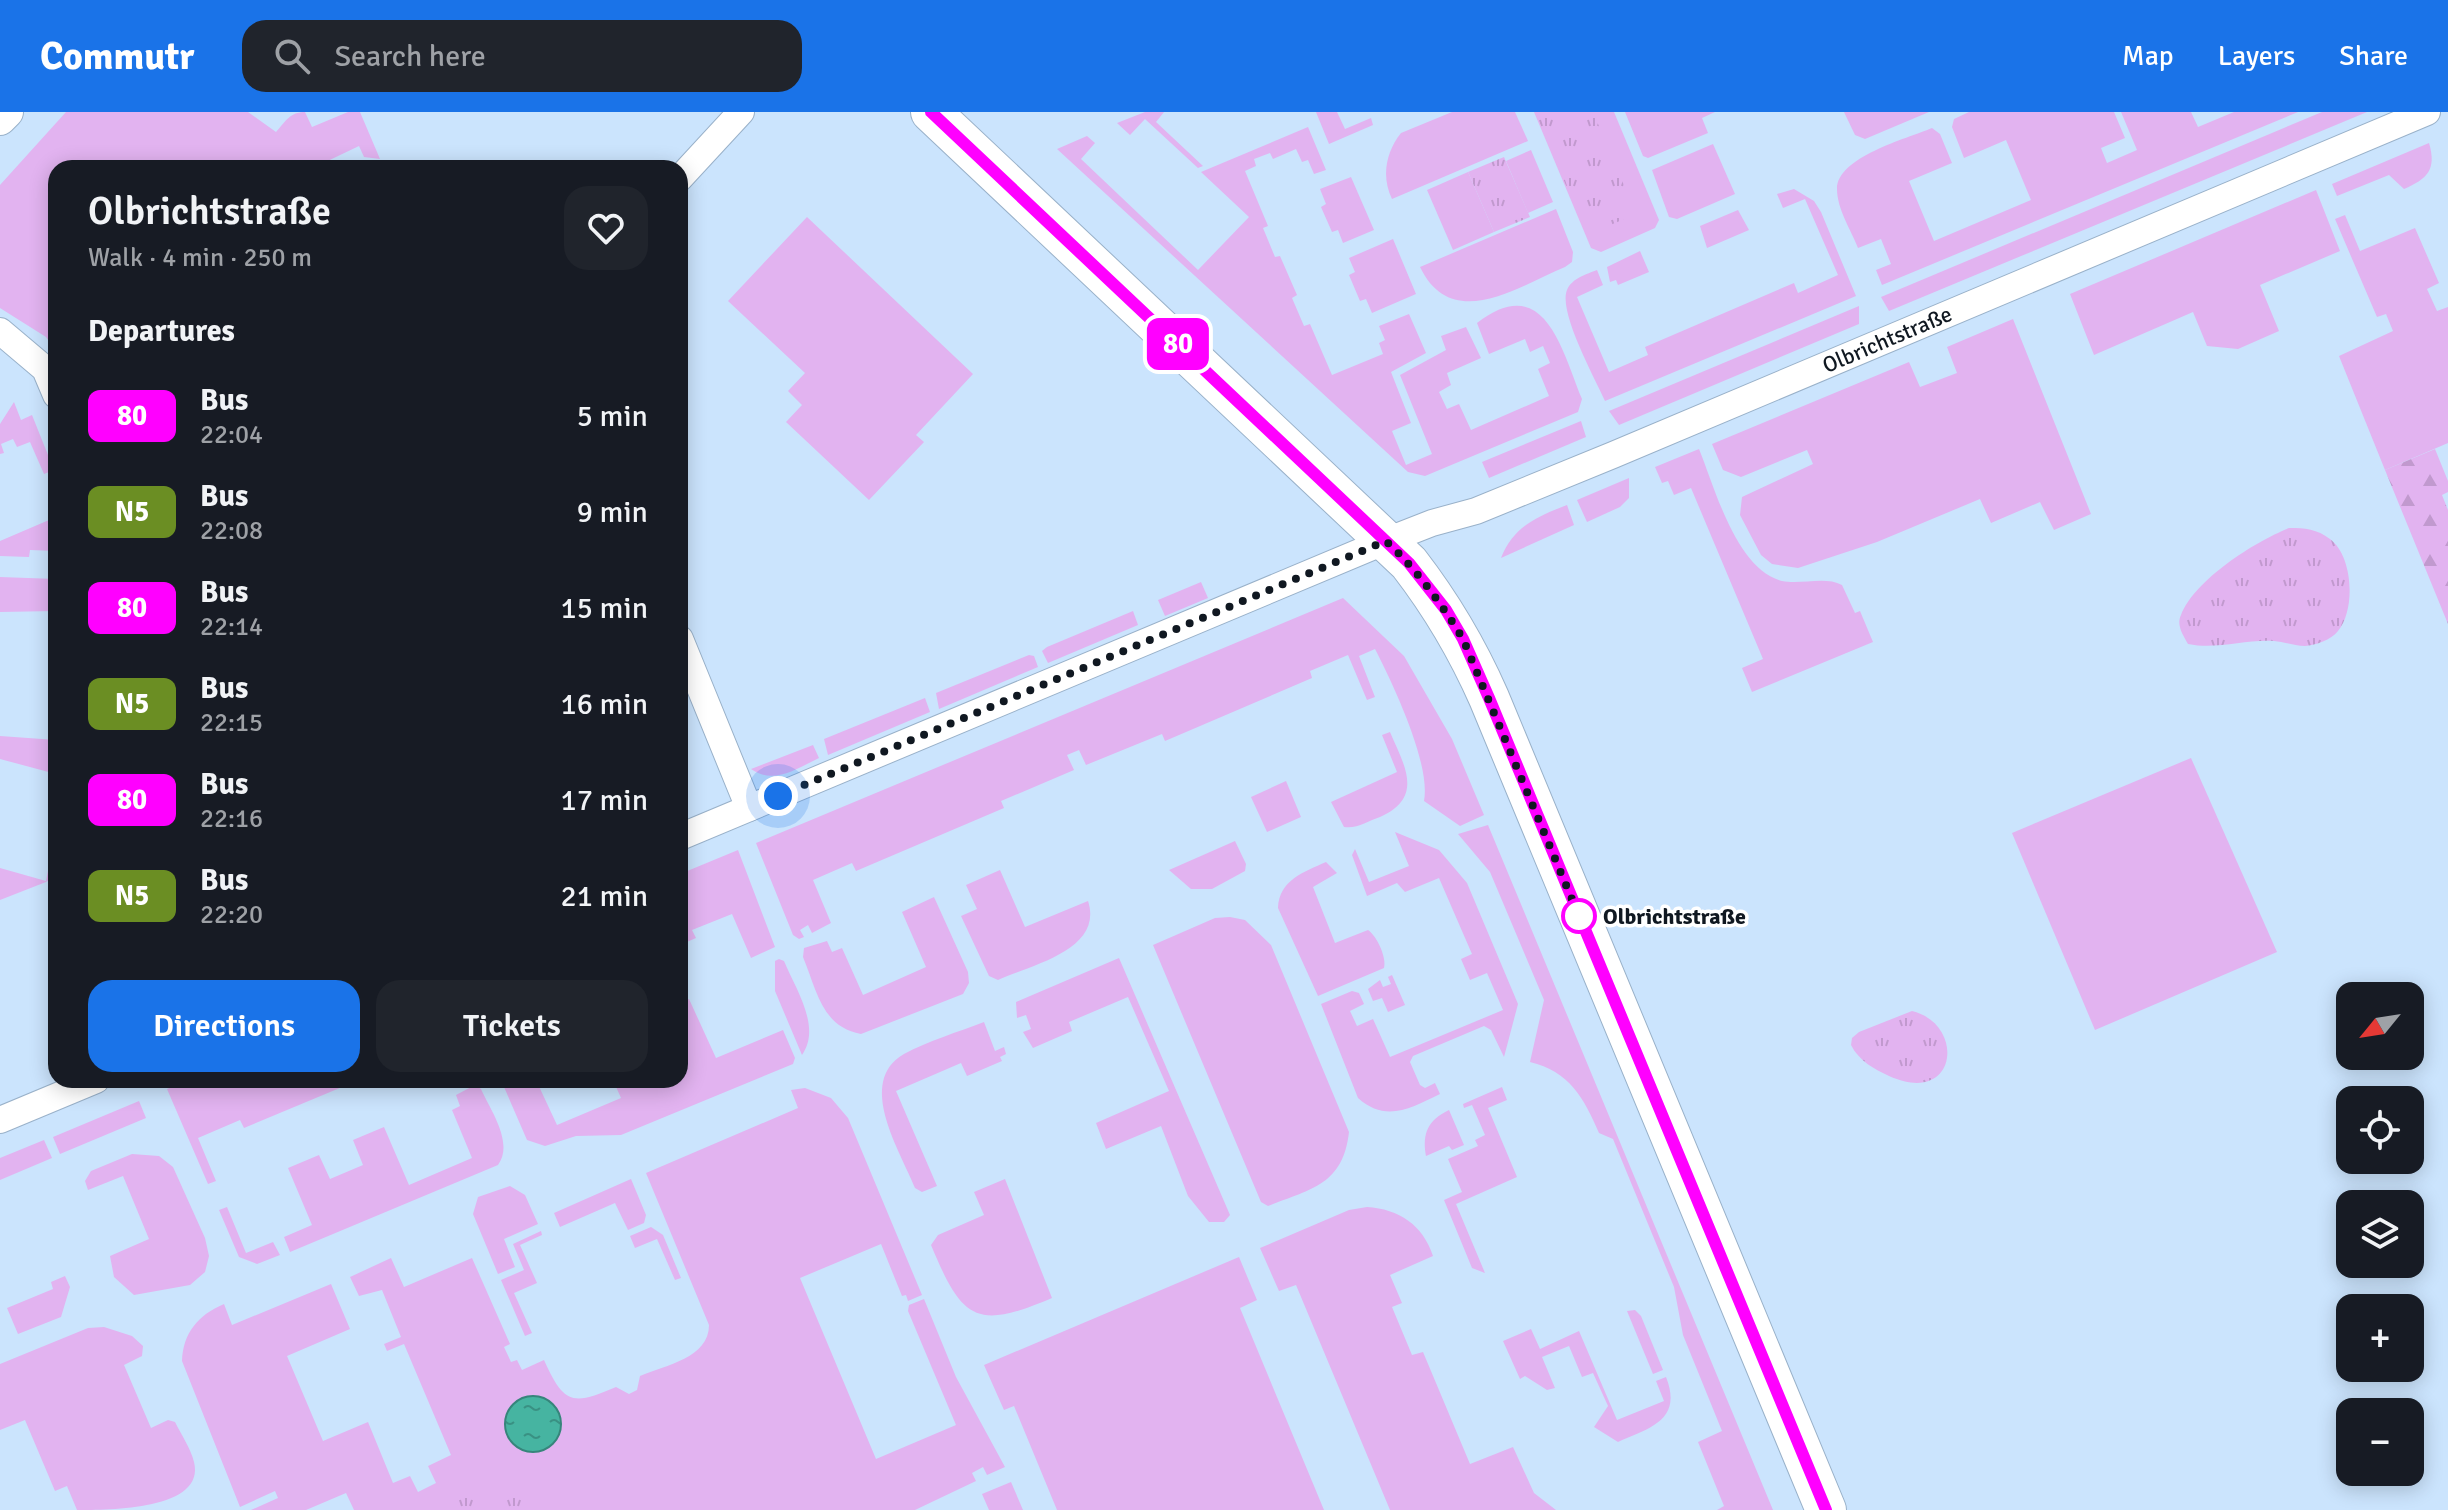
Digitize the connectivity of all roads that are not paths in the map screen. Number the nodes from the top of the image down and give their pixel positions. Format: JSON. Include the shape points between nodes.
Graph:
{"nodes":[{"id":1,"x":7,"y":112,"type":"edge"},
{"id":2,"x":741,"y":112,"type":"edge"},
{"id":3,"x":931,"y":112,"type":"edge"},
{"id":4,"x":2427,"y":112,"type":"edge"},
{"id":5,"x":0,"y":119,"type":"edge"},
{"id":6,"x":688,"y":169,"type":"edge"},
{"id":7,"x":0,"y":331,"type":"edge"},
{"id":8,"x":48,"y":376,"type":"edge"},
{"id":9,"x":1386,"y":541,"type":"junction"},
{"id":10,"x":688,"y":659,"type":"edge"},
{"id":11,"x":749,"y":808,"type":"junction"},
{"id":12,"x":688,"y":834,"type":"edge"},
{"id":13,"x":77,"y":1088,"type":"edge"},
{"id":14,"x":0,"y":1120,"type":"edge"},
{"id":15,"x":1826,"y":1510,"type":"edge"}],
"edges":[{"from":1,"to":5,"type":"street"},
{"from":2,"to":6,"type":"street"},
{"from":3,"to":9,"type":"main road"},
{"from":4,"to":9,"type":"street","name":"Olbrichtstraße","via":[[1613,455]]},
{"from":7,"to":8,"type":"street"},
{"from":9,"to":11,"type":"street","name":"Olbrichtstraße"},
{"from":9,"to":15,"type":"main road","via":[[1418,575],[1463,639]]},
{"from":10,"to":11,"type":"street"},
{"from":11,"to":12,"type":"street","name":"Olbrichtstraße"},
{"from":13,"to":14,"type":"street"}]}
